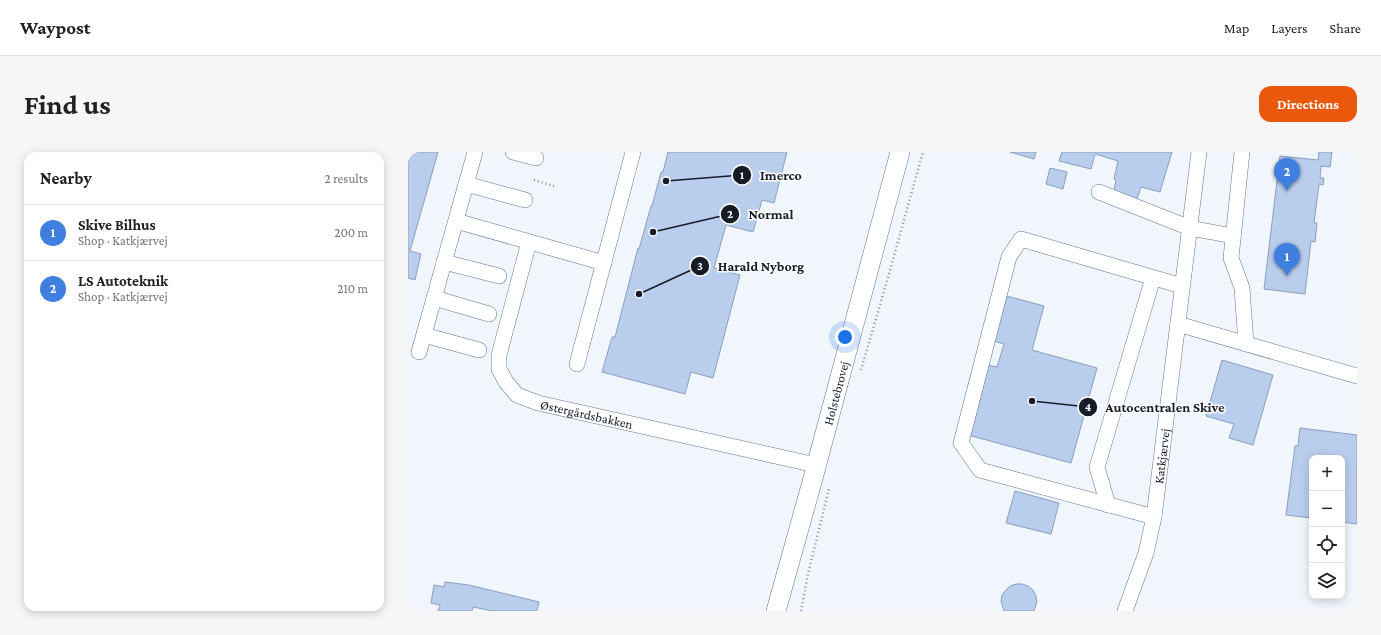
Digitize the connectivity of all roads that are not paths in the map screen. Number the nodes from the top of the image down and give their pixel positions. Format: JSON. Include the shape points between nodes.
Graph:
{"nodes":[{"id":1,"x":475,"y":152,"type":"edge"},
{"id":2,"x":513,"y":152,"type":"edge"},
{"id":3,"x":633,"y":152,"type":"edge"},
{"id":4,"x":900,"y":152,"type":"edge"},
{"id":5,"x":1199,"y":152,"type":"edge"},
{"id":6,"x":1242,"y":152,"type":"edge"},
{"id":7,"x":536,"y":158,"type":"dead end"},
{"id":8,"x":466,"y":184,"type":"junction"},
{"id":9,"x":1099,"y":192,"type":"dead end"},
{"id":10,"x":525,"y":200,"type":"dead end"},
{"id":11,"x":456,"y":221,"type":"junction"},
{"id":12,"x":1190,"y":228,"type":"junction"},
{"id":13,"x":1233,"y":236,"type":"junction"},
{"id":14,"x":529,"y":242,"type":"junction"},
{"id":15,"x":444,"y":262,"type":"junction"},
{"id":16,"x":604,"y":263,"type":"junction"},
{"id":17,"x":499,"y":276,"type":"dead end"},
{"id":18,"x":1153,"y":278,"type":"junction"},
{"id":19,"x":1182,"y":286,"type":"junction"},
{"id":20,"x":434,"y":298,"type":"junction"},
{"id":21,"x":489,"y":314,"type":"dead end"},
{"id":22,"x":1178,"y":324,"type":"junction"},
{"id":23,"x":424,"y":335,"type":"junction"},
{"id":24,"x":1246,"y":344,"type":"junction"},
{"id":25,"x":479,"y":350,"type":"dead end"},
{"id":26,"x":419,"y":352,"type":"dead end"},
{"id":27,"x":577,"y":364,"type":"dead end"},
{"id":28,"x":1357,"y":376,"type":"edge"},
{"id":29,"x":816,"y":465,"type":"junction"},
{"id":30,"x":1108,"y":505,"type":"junction"},
{"id":31,"x":1154,"y":517,"type":"junction"},
{"id":32,"x":776,"y":611,"type":"edge"},
{"id":33,"x":1125,"y":611,"type":"edge"}],
"edges":[{"from":1,"to":8,"type":"street"},
{"from":2,"to":7,"type":"street"},
{"from":3,"to":16,"type":"street"},
{"from":4,"to":29,"type":"main road","name":"Holstebrovej"},
{"from":5,"to":12,"type":"street","name":"Katkjærvej"},
{"from":6,"to":13,"type":"street"},
{"from":8,"to":10,"type":"street"},
{"from":8,"to":11,"type":"street"},
{"from":9,"to":12,"type":"street"},
{"from":11,"to":14,"type":"street"},
{"from":11,"to":15,"type":"street"},
{"from":12,"to":13,"type":"street"},
{"from":12,"to":19,"type":"street","name":"Katkjærvej"},
{"from":13,"to":24,"type":"street","via":[[1230,258],[1242,288]]},
{"from":14,"to":16,"type":"street"},
{"from":14,"to":29,"type":"street","name":"Østergårdsbakken","via":[[499,355],[499,368],[517,395],[538,403]]},
{"from":15,"to":17,"type":"street"},
{"from":15,"to":20,"type":"street"},
{"from":16,"to":27,"type":"street"},
{"from":18,"to":19,"type":"street"},
{"from":18,"to":30,"type":"street","via":[[1096,467]]},
{"from":18,"to":30,"type":"street","via":[[1021,239],[1009,257],[961,442],[980,470]]},
{"from":19,"to":22,"type":"street","name":"Katkjærvej"},
{"from":20,"to":21,"type":"street"},
{"from":20,"to":23,"type":"street"},
{"from":22,"to":24,"type":"street"},
{"from":22,"to":31,"type":"street","name":"Katkjærvej"},
{"from":23,"to":25,"type":"street"},
{"from":23,"to":26,"type":"street"},
{"from":24,"to":28,"type":"street"},
{"from":29,"to":32,"type":"main road","name":"Holstebrovej"},
{"from":30,"to":31,"type":"street"},
{"from":31,"to":33,"type":"street","name":"Katkjærvej","via":[[1146,553]]}]}
